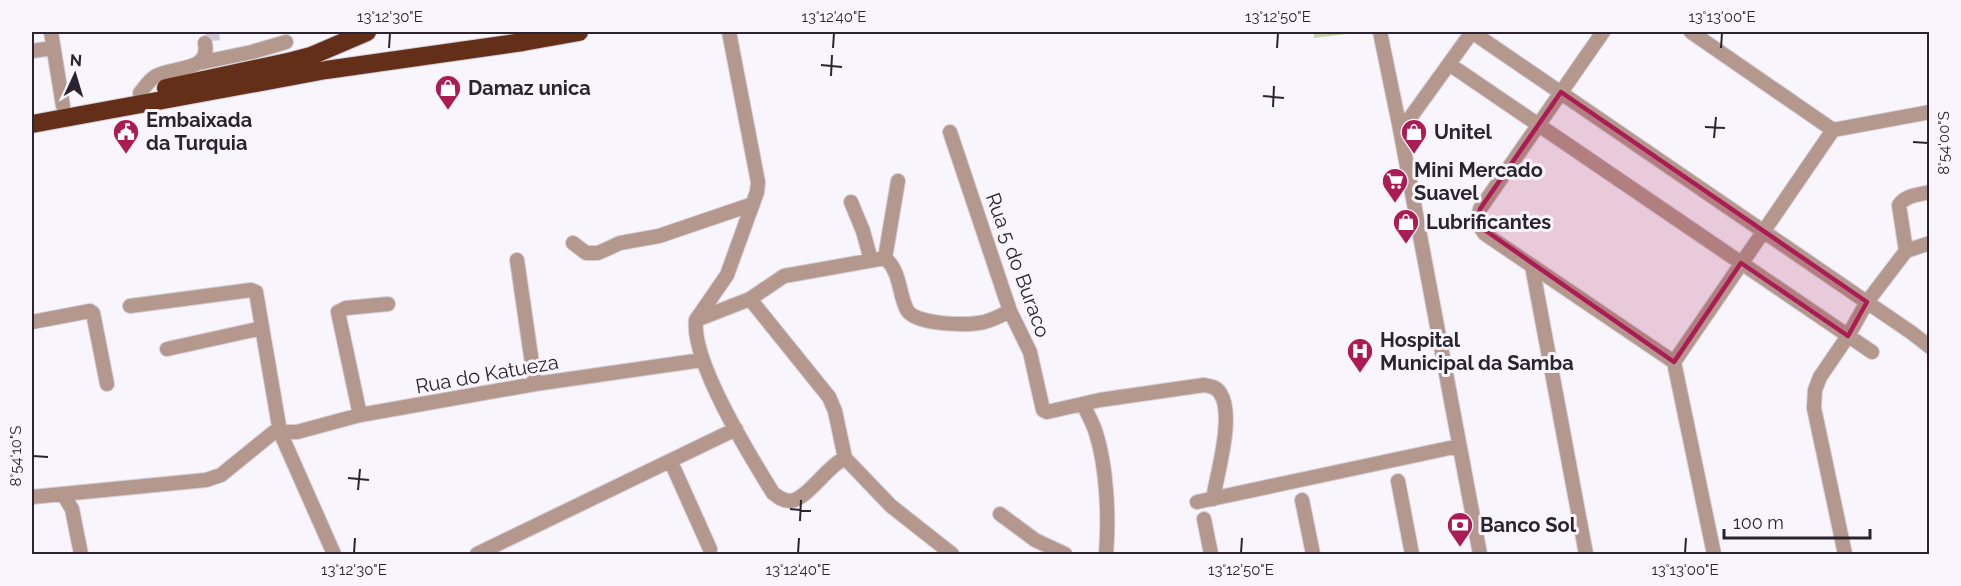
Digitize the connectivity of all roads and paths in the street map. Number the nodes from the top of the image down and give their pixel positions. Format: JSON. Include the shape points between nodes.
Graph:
{"nodes":[{"id":1,"x":51,"y":32,"type":"edge"},
{"id":2,"x":367,"y":32,"type":"edge"},
{"id":3,"x":540,"y":32,"type":"edge"},
{"id":4,"x":579,"y":32,"type":"edge"},
{"id":5,"x":729,"y":32,"type":"edge"},
{"id":6,"x":1380,"y":32,"type":"edge"},
{"id":7,"x":1472,"y":32,"type":"edge"},
{"id":8,"x":1603,"y":32,"type":"edge"},
{"id":9,"x":1697,"y":32,"type":"edge"},
{"id":10,"x":284,"y":37,"type":"edge"},
{"id":11,"x":523,"y":42,"type":"junction"},
{"id":12,"x":53,"y":48,"type":"junction"},
{"id":13,"x":32,"y":51,"type":"edge"},
{"id":14,"x":230,"y":57,"type":"junction"},
{"id":15,"x":286,"y":62,"type":"junction"},
{"id":16,"x":199,"y":63,"type":"junction"},
{"id":17,"x":1449,"y":64,"type":"junction"},
{"id":18,"x":1561,"y":92,"type":"junction"},
{"id":19,"x":140,"y":93,"type":"junction"},
{"id":20,"x":63,"y":106,"type":"junction"},
{"id":21,"x":32,"y":112,"type":"edge"},
{"id":22,"x":1929,"y":112,"type":"edge"},
{"id":23,"x":32,"y":124,"type":"edge"},
{"id":24,"x":1399,"y":124,"type":"junction"},
{"id":25,"x":1538,"y":125,"type":"junction"},
{"id":26,"x":1833,"y":130,"type":"junction"},
{"id":27,"x":950,"y":132,"type":"dead end"},
{"id":28,"x":898,"y":181,"type":"dead end"},
{"id":29,"x":1929,"y":192,"type":"edge"},
{"id":30,"x":851,"y":202,"type":"dead end"},
{"id":31,"x":753,"y":204,"type":"junction"},
{"id":32,"x":1763,"y":231,"type":"junction"},
{"id":33,"x":573,"y":243,"type":"dead end"},
{"id":34,"x":1929,"y":243,"type":"edge"},
{"id":35,"x":1906,"y":250,"type":"junction"},
{"id":36,"x":878,"y":259,"type":"junction"},
{"id":37,"x":517,"y":260,"type":"dead end"},
{"id":38,"x":1741,"y":263,"type":"junction"},
{"id":39,"x":1532,"y":266,"type":"junction"},
{"id":40,"x":750,"y":300,"type":"junction"},
{"id":41,"x":1867,"y":302,"type":"junction"},
{"id":42,"x":388,"y":304,"type":"dead end"},
{"id":43,"x":130,"y":306,"type":"dead end"},
{"id":44,"x":1010,"y":311,"type":"junction"},
{"id":45,"x":696,"y":320,"type":"junction"},
{"id":46,"x":32,"y":322,"type":"edge"},
{"id":47,"x":261,"y":327,"type":"junction"},
{"id":48,"x":1848,"y":336,"type":"junction"},
{"id":49,"x":1929,"y":348,"type":"edge"},
{"id":50,"x":166,"y":349,"type":"dead end"},
{"id":51,"x":1872,"y":352,"type":"dead end"},
{"id":52,"x":702,"y":360,"type":"junction"},
{"id":53,"x":1674,"y":362,"type":"junction"},
{"id":54,"x":106,"y":384,"type":"dead end"},
{"id":55,"x":535,"y":384,"type":"junction"},
{"id":56,"x":1083,"y":404,"type":"junction"},
{"id":57,"x":360,"y":415,"type":"junction"},
{"id":58,"x":736,"y":429,"type":"junction"},
{"id":59,"x":280,"y":432,"type":"junction"},
{"id":60,"x":1460,"y":446,"type":"junction"},
{"id":61,"x":845,"y":458,"type":"junction"},
{"id":62,"x":671,"y":462,"type":"junction"},
{"id":63,"x":1398,"y":481,"type":"dead end"},
{"id":64,"x":63,"y":494,"type":"junction"},
{"id":65,"x":32,"y":497,"type":"edge"},
{"id":66,"x":1213,"y":499,"type":"junction"},
{"id":67,"x":1302,"y":500,"type":"dead end"},
{"id":68,"x":1197,"y":502,"type":"dead end"},
{"id":69,"x":1000,"y":514,"type":"dead end"},
{"id":70,"x":1204,"y":519,"type":"dead end"},
{"id":71,"x":710,"y":549,"type":"dead end"},
{"id":72,"x":81,"y":555,"type":"edge"},
{"id":73,"x":334,"y":555,"type":"edge"},
{"id":74,"x":477,"y":555,"type":"edge"},
{"id":75,"x":952,"y":555,"type":"edge"},
{"id":76,"x":1065,"y":555,"type":"edge"},
{"id":77,"x":1106,"y":555,"type":"edge"},
{"id":78,"x":1211,"y":555,"type":"edge"},
{"id":79,"x":1312,"y":555,"type":"edge"},
{"id":80,"x":1412,"y":555,"type":"edge"},
{"id":81,"x":1480,"y":555,"type":"edge"},
{"id":82,"x":1586,"y":555,"type":"edge"},
{"id":83,"x":1714,"y":555,"type":"edge"},
{"id":84,"x":1845,"y":555,"type":"edge"}],
"edges":[{"from":1,"to":12,"type":"street"},
{"from":2,"to":15,"type":"highway"},
{"from":3,"to":11,"type":"highway"},
{"from":4,"to":11,"type":"highway"},
{"from":5,"to":31,"type":"street","via":[[758,182]]},
{"from":6,"to":24,"type":"street"},
{"from":7,"to":17,"type":"street"},
{"from":7,"to":18,"type":"street"},
{"from":8,"to":18,"type":"street"},
{"from":9,"to":26,"type":"street"},
{"from":10,"to":14,"type":"street"},
{"from":10,"to":15,"type":"street"},
{"from":11,"to":23,"type":"highway","via":[[326,70]]},
{"from":12,"to":13,"type":"street"},
{"from":12,"to":20,"type":"street"},
{"from":14,"to":15,"type":"street"},
{"from":14,"to":16,"type":"street"},
{"from":14,"to":16,"type":"street","via":[[219,54],[209,42]]},
{"from":15,"to":19,"type":"highway"},
{"from":16,"to":19,"type":"street","via":[[155,76]]},
{"from":17,"to":24,"type":"street","via":[[1410,118]]},
{"from":17,"to":25,"type":"street"},
{"from":18,"to":25,"type":"street"},
{"from":18,"to":32,"type":"street"},
{"from":19,"to":20,"type":"highway"},
{"from":20,"to":21,"type":"highway"},
{"from":22,"to":26,"type":"street"},
{"from":24,"to":60,"type":"street"},
{"from":25,"to":38,"type":"street"},
{"from":25,"to":39,"type":"street","via":[[1478,217],[1485,234]]},
{"from":26,"to":32,"type":"street"},
{"from":27,"to":44,"type":"street","name":"Rua 5 do Buraco"},
{"from":28,"to":36,"type":"street"},
{"from":29,"to":35,"type":"street","via":[[1908,197],[1899,205]]},
{"from":30,"to":36,"type":"street"},
{"from":31,"to":33,"type":"street","via":[[598,253],[586,253]]},
{"from":31,"to":45,"type":"street","via":[[727,275]]},
{"from":32,"to":38,"type":"street"},
{"from":32,"to":41,"type":"street"},
{"from":34,"to":35,"type":"street"},
{"from":35,"to":41,"type":"street"},
{"from":36,"to":40,"type":"street","via":[[784,276]]},
{"from":36,"to":44,"type":"street","via":[[891,264],[912,316],[969,324]]},
{"from":37,"to":55,"type":"street"},
{"from":38,"to":48,"type":"street"},
{"from":38,"to":53,"type":"street"},
{"from":39,"to":53,"type":"street"},
{"from":39,"to":82,"type":"street"},
{"from":40,"to":45,"type":"street"},
{"from":40,"to":61,"type":"street","via":[[829,397]]},
{"from":41,"to":48,"type":"street"},
{"from":41,"to":49,"type":"street"},
{"from":42,"to":57,"type":"street","via":[[338,312]]},
{"from":43,"to":47,"type":"street","via":[[251,290],[256,292]]},
{"from":44,"to":56,"type":"street","name":"Rua 5 do Buraco","via":[[1030,351],[1042,410]]},
{"from":45,"to":52,"type":"street"},
{"from":46,"to":54,"type":"street","via":[[90,311]]},
{"from":47,"to":50,"type":"street"},
{"from":47,"to":59,"type":"street"},
{"from":48,"to":51,"type":"street"},
{"from":48,"to":84,"type":"street","via":[[1820,376],[1814,408]]},
{"from":52,"to":55,"type":"street","name":"Rua do Katueza"},
{"from":52,"to":58,"type":"street"},
{"from":53,"to":83,"type":"street"},
{"from":55,"to":57,"type":"street","name":"Rua do Katueza"},
{"from":56,"to":66,"type":"street","via":[[1204,385],[1216,388],[1221,393],[1227,423]]},
{"from":56,"to":77,"type":"street","via":[[1096,432],[1103,469]]},
{"from":57,"to":59,"type":"street","name":"Rua do Katueza","via":[[297,432]]},
{"from":58,"to":61,"type":"street","via":[[773,493],[781,499],[801,497],[831,466]]},
{"from":58,"to":62,"type":"street"},
{"from":59,"to":64,"type":"street","name":"Rua do Katueza","via":[[274,432],[222,475],[206,480]]},
{"from":59,"to":73,"type":"street"},
{"from":60,"to":66,"type":"street"},
{"from":60,"to":81,"type":"street"},
{"from":61,"to":75,"type":"street","via":[[891,506]]},
{"from":62,"to":71,"type":"street"},
{"from":62,"to":74,"type":"street"},
{"from":63,"to":80,"type":"street"},
{"from":64,"to":65,"type":"street","name":"Rua do Katueza"},
{"from":64,"to":72,"type":"street","via":[[72,509]]},
{"from":66,"to":68,"type":"street"},
{"from":67,"to":79,"type":"street"},
{"from":69,"to":76,"type":"street","via":[[1035,540]]},
{"from":70,"to":78,"type":"street"}]}
